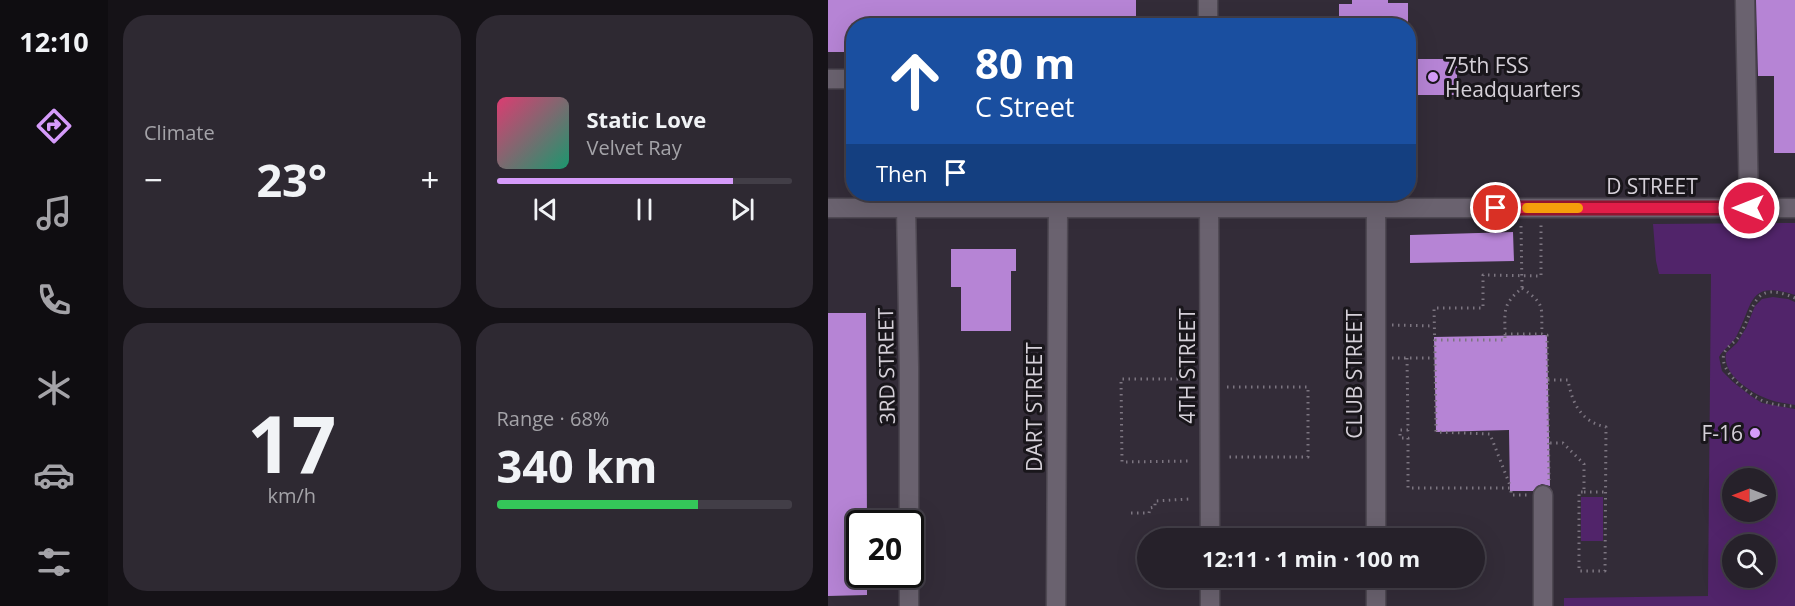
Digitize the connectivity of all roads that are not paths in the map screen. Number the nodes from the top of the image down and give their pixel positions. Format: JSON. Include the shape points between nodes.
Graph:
{"nodes":[{"id":1,"x":1208,"y":0,"type":"edge"},
{"id":2,"x":1745,"y":0,"type":"edge"},
{"id":3,"x":1208,"y":18,"type":"edge"},
{"id":4,"x":828,"y":79,"type":"edge"},
{"id":5,"x":846,"y":79,"type":"edge"},
{"id":6,"x":1190,"y":201,"type":"edge"},
{"id":7,"x":1209,"y":201,"type":"edge"},
{"id":8,"x":1228,"y":201,"type":"edge"},
{"id":9,"x":828,"y":208,"type":"edge"},
{"id":10,"x":906,"y":208,"type":"junction"},
{"id":11,"x":1058,"y":208,"type":"junction"},
{"id":12,"x":1749,"y":208,"type":"junction"},
{"id":13,"x":1795,"y":208,"type":"edge"},
{"id":14,"x":1376,"y":209,"type":"junction"},
{"id":15,"x":1543,"y":495,"type":"road end"},
{"id":16,"x":909,"y":510,"type":"edge"},
{"id":17,"x":1210,"y":528,"type":"edge"},
{"id":18,"x":1376,"y":528,"type":"edge"},
{"id":19,"x":909,"y":588,"type":"edge"},
{"id":20,"x":1210,"y":588,"type":"edge"},
{"id":21,"x":1376,"y":588,"type":"edge"},
{"id":22,"x":909,"y":606,"type":"edge"},
{"id":23,"x":1056,"y":606,"type":"edge"},
{"id":24,"x":1210,"y":606,"type":"edge"},
{"id":25,"x":1376,"y":606,"type":"edge"},
{"id":26,"x":1543,"y":606,"type":"edge"}],
"edges":[{"from":1,"to":3,"type":"street"},
{"from":2,"to":12,"type":"street"},
{"from":4,"to":5,"type":"street"},
{"from":6,"to":11,"type":"street"},
{"from":7,"to":17,"type":"street","name":"4TH STREET"},
{"from":8,"to":14,"type":"street","name":"D STREET"},
{"from":9,"to":10,"type":"street"},
{"from":10,"to":11,"type":"street"},
{"from":10,"to":16,"type":"street","name":"3RD STREET"},
{"from":11,"to":23,"type":"street","name":"DART STREET"},
{"from":12,"to":13,"type":"street","name":"D STREET"},
{"from":12,"to":14,"type":"street","name":"D STREET","via":[[1543,216]]},
{"from":14,"to":18,"type":"street","name":"CLUB STREET"},
{"from":15,"to":26,"type":"street"},
{"from":19,"to":22,"type":"street"},
{"from":20,"to":24,"type":"street"},
{"from":21,"to":25,"type":"street"}]}
